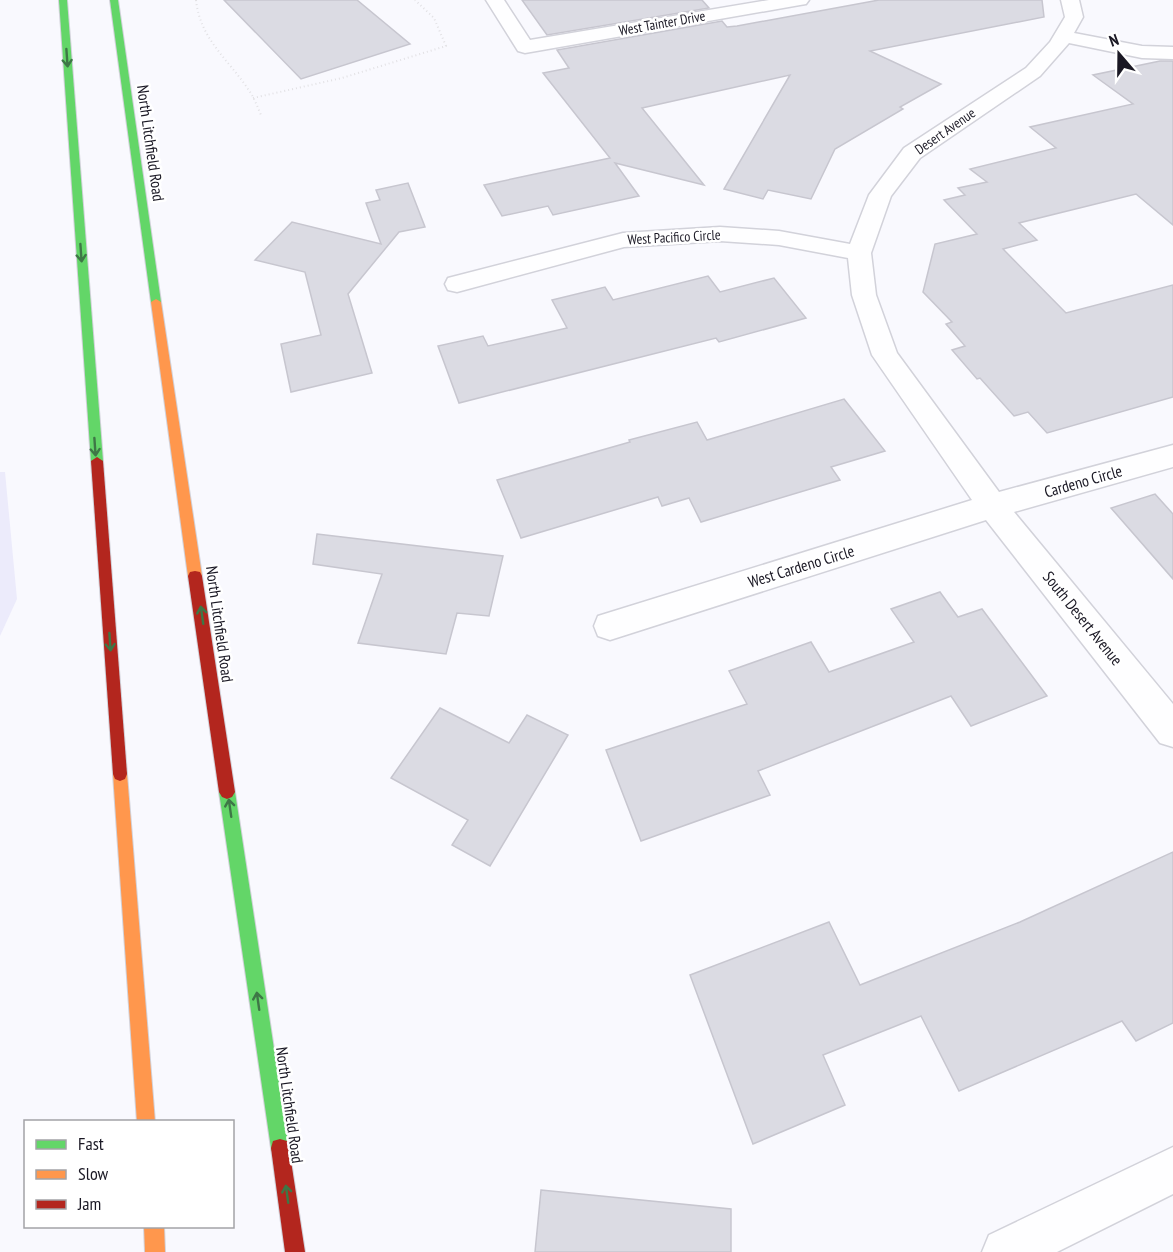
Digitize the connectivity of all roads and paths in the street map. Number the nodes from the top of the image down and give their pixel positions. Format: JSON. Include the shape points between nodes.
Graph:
{"nodes":[{"id":1,"x":63,"y":0,"type":"edge"},
{"id":2,"x":114,"y":0,"type":"edge"},
{"id":3,"x":196,"y":0,"type":"edge"},
{"id":4,"x":416,"y":0,"type":"edge"},
{"id":5,"x":495,"y":0,"type":"edge"},
{"id":6,"x":800,"y":0,"type":"edge"},
{"id":7,"x":1076,"y":18,"type":"edge"},
{"id":8,"x":1148,"y":34,"type":"dead end"},
{"id":9,"x":1173,"y":52,"type":"edge"},
{"id":10,"x":253,"y":98,"type":"junction"},
{"id":11,"x":261,"y":115,"type":"dead end"},
{"id":12,"x":859,"y":253,"type":"junction"},
{"id":13,"x":457,"y":284,"type":"dead end"},
{"id":14,"x":1173,"y":456,"type":"edge"},
{"id":15,"x":992,"y":506,"type":"junction"},
{"id":16,"x":610,"y":626,"type":"dead end"},
{"id":17,"x":1173,"y":731,"type":"edge"},
{"id":18,"x":146,"y":1120,"type":"edge"},
{"id":19,"x":1173,"y":1170,"type":"edge"},
{"id":20,"x":154,"y":1228,"type":"edge"},
{"id":21,"x":155,"y":1252,"type":"edge"},
{"id":22,"x":295,"y":1252,"type":"edge"},
{"id":23,"x":1006,"y":1252,"type":"edge"}],
"edges":[{"from":1,"to":18,"type":"main road","one_way":true},
{"from":22,"to":2,"type":"main road","name":"North Litchfield Road","one_way":true},
{"from":3,"to":10,"type":"path","via":[[196,13],[206,37]]},
{"from":4,"to":10,"type":"path","via":[[434,18],[446,46],[342,78]]},
{"from":5,"to":6,"type":"street","name":"West Tainter Drive","via":[[525,47]]},
{"from":7,"to":9,"type":"street","via":[[1142,52]]},
{"from":7,"to":12,"type":"street","name":"Desert Avenue","via":[[1033,72],[912,153],[880,195]]},
{"from":8,"to":9,"type":"street"},
{"from":10,"to":11,"type":"path"},
{"from":12,"to":13,"type":"street","name":"West Pacifico Circle","via":[[779,238],[720,234],[622,240]]},
{"from":12,"to":15,"type":"street","name":"Desert Avenue","via":[[864,295],[885,355]]},
{"from":14,"to":15,"type":"street","name":"Cardeno Circle"},
{"from":15,"to":16,"type":"street","name":"West Cardeno Circle"},
{"from":15,"to":17,"type":"street","name":"South Desert Avenue"},
{"from":19,"to":23,"type":"street"},
{"from":20,"to":21,"type":"main road"}]}
